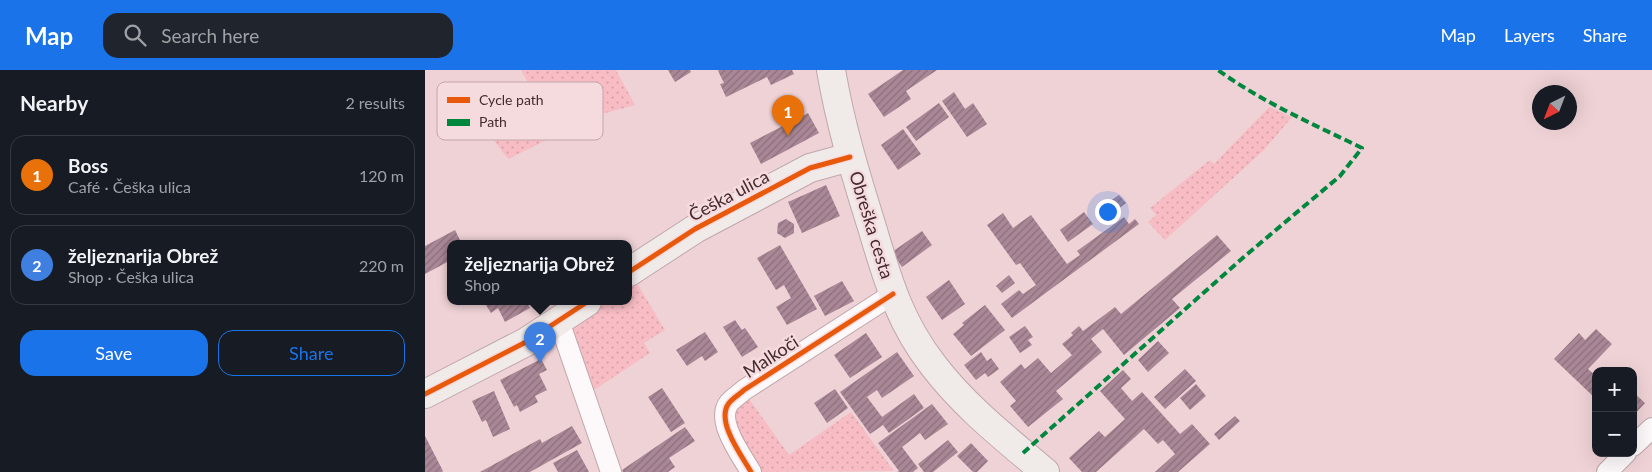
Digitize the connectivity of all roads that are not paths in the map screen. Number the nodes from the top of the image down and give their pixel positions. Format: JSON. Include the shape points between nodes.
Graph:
{"nodes":[{"id":1,"x":831,"y":70,"type":"edge"},
{"id":2,"x":850,"y":157,"type":"junction"},
{"id":3,"x":632,"y":270,"type":"edge"},
{"id":4,"x":893,"y":294,"type":"junction"},
{"id":5,"x":583,"y":305,"type":"edge"},
{"id":6,"x":559,"y":321,"type":"junction"},
{"id":7,"x":425,"y":394,"type":"edge"},
{"id":8,"x":1652,"y":428,"type":"edge"},
{"id":9,"x":1637,"y":442,"type":"edge"},
{"id":10,"x":1622,"y":457,"type":"edge"},
{"id":11,"x":611,"y":472,"type":"edge"},
{"id":12,"x":751,"y":472,"type":"edge"},
{"id":13,"x":1045,"y":472,"type":"edge"},
{"id":14,"x":1607,"y":472,"type":"edge"}],
"edges":[{"from":1,"to":2,"type":"main road","name":"Obreška cesta"},
{"from":2,"to":3,"type":"main road","name":"Češka ulica","via":[[810,168],[695,229]]},
{"from":2,"to":4,"type":"main road","name":"Obreška cesta"},
{"from":4,"to":12,"type":"street","name":"Malkoči","via":[[729,403],[724,420]]},
{"from":4,"to":13,"type":"main road","name":"Obreška cesta","via":[[907,326],[947,383],[989,426]]},
{"from":5,"to":6,"type":"main road"},
{"from":6,"to":7,"type":"main road","via":[[526,342]]},
{"from":6,"to":11,"type":"street"},
{"from":8,"to":9,"type":"street"},
{"from":10,"to":14,"type":"street"}]}
